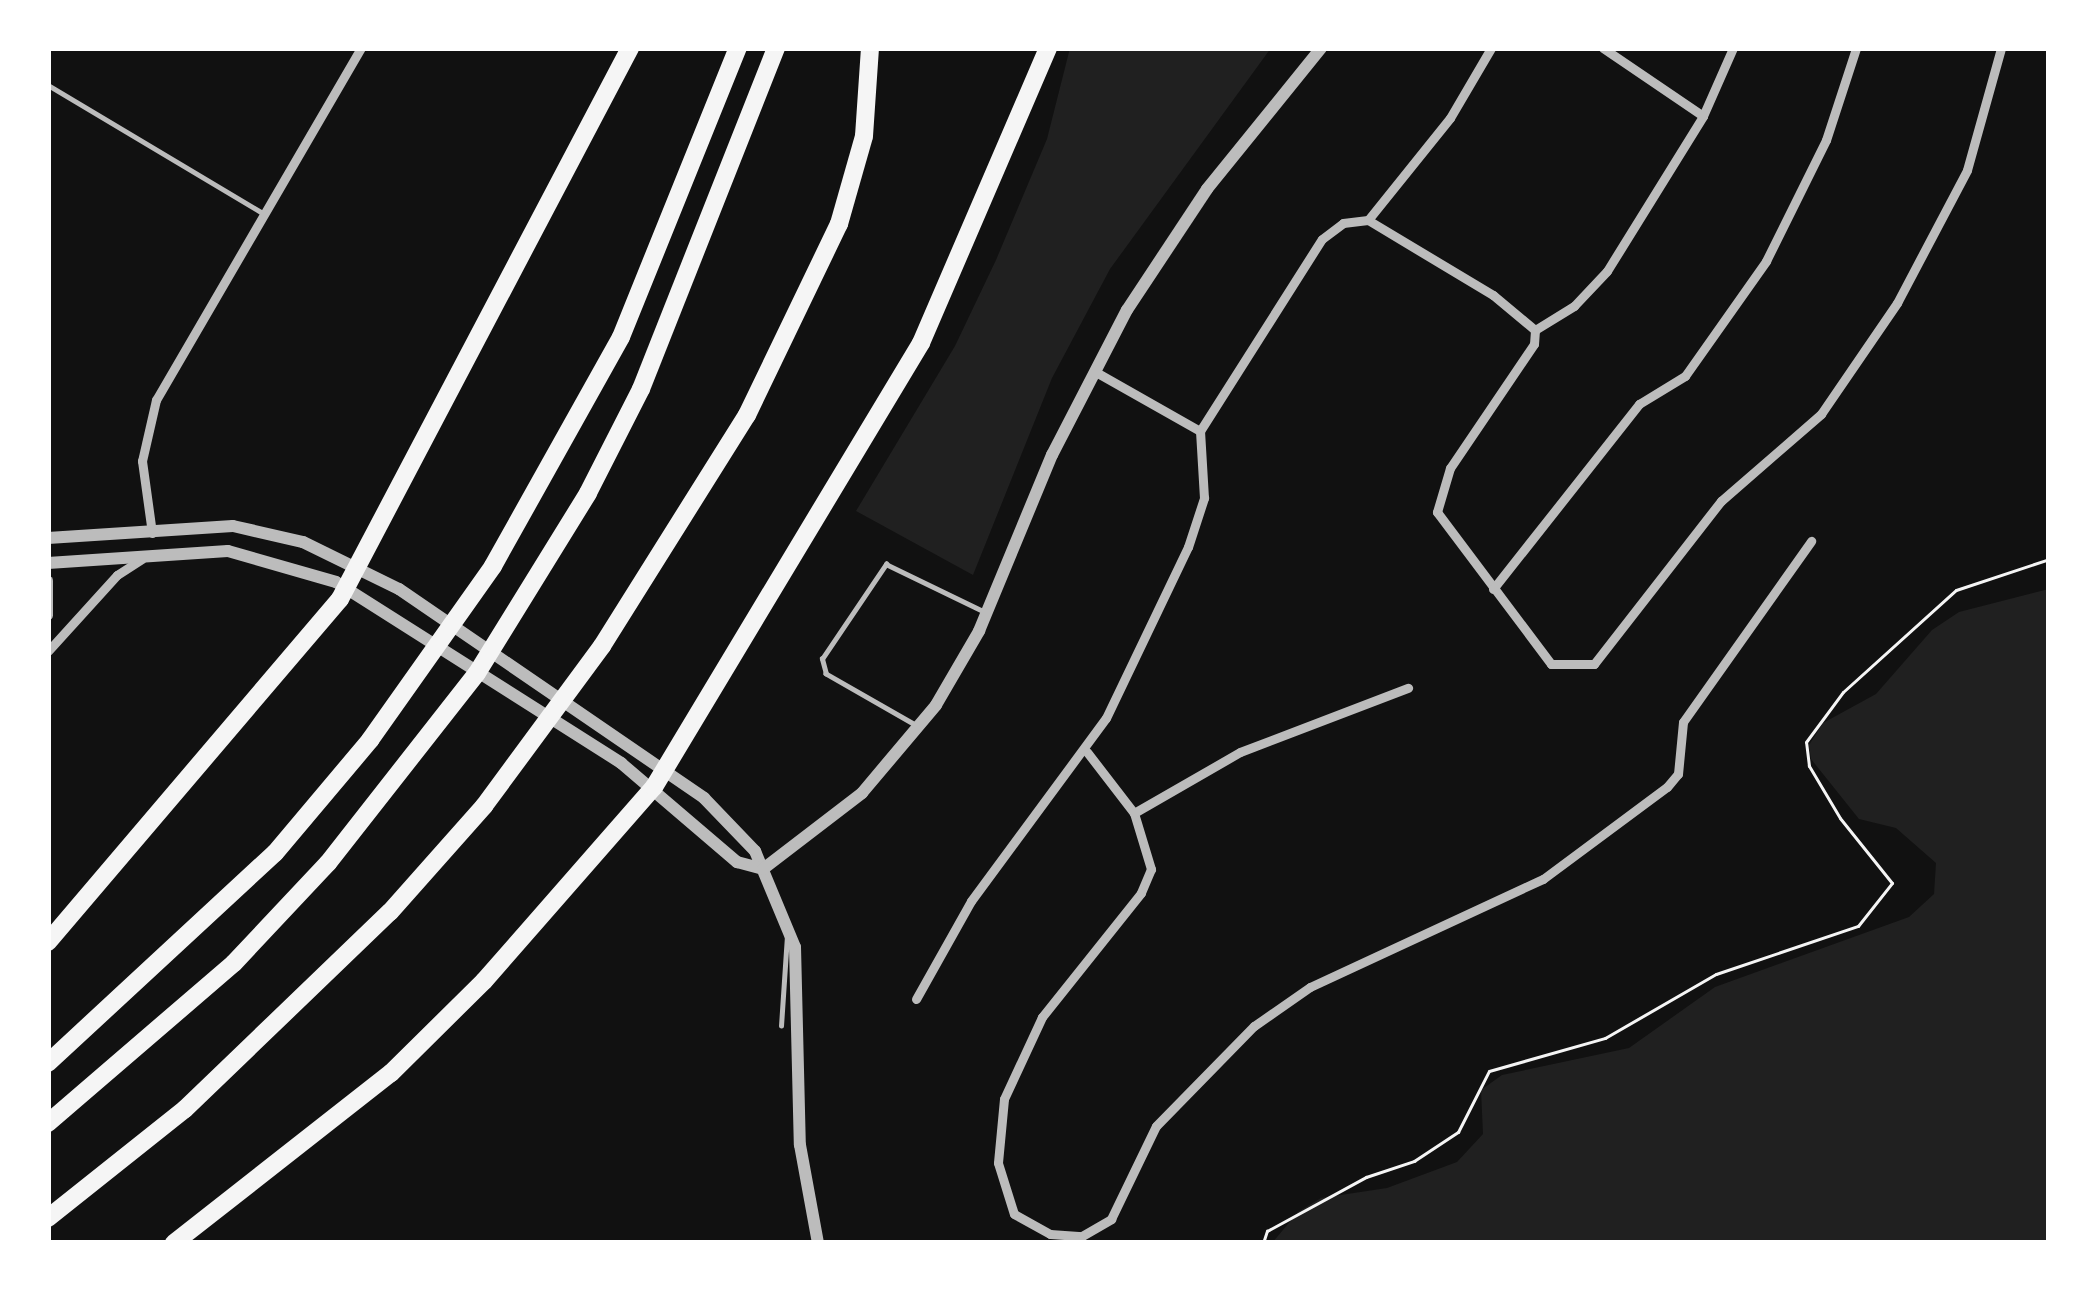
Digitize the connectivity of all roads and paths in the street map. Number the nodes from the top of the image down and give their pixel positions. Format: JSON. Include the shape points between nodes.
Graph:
{"nodes":[{"id":1,"x":361,"y":48,"type":"edge"},
{"id":2,"x":630,"y":48,"type":"edge"},
{"id":3,"x":738,"y":48,"type":"edge"},
{"id":4,"x":776,"y":48,"type":"edge"},
{"id":5,"x":870,"y":48,"type":"edge"},
{"id":6,"x":1048,"y":48,"type":"edge"},
{"id":7,"x":1321,"y":48,"type":"edge"},
{"id":8,"x":1491,"y":48,"type":"edge"},
{"id":9,"x":1603,"y":48,"type":"edge"},
{"id":10,"x":1733,"y":48,"type":"edge"},
{"id":11,"x":1856,"y":48,"type":"edge"},
{"id":12,"x":2001,"y":48,"type":"edge"},
{"id":13,"x":48,"y":86,"type":"edge"},
{"id":14,"x":1703,"y":116,"type":"junction"},
{"id":15,"x":263,"y":213,"type":"junction"},
{"id":16,"x":1368,"y":220,"type":"junction"},
{"id":17,"x":1535,"y":330,"type":"junction"},
{"id":18,"x":1094,"y":371,"type":"junction"},
{"id":19,"x":1200,"y":431,"type":"junction"},
{"id":20,"x":152,"y":533,"type":"junction"},
{"id":21,"x":48,"y":538,"type":"edge"},
{"id":22,"x":1811,"y":541,"type":"dead end"},
{"id":23,"x":144,"y":558,"type":"junction"},
{"id":24,"x":2049,"y":559,"type":"edge"},
{"id":25,"x":48,"y":562,"type":"edge"},
{"id":26,"x":358,"y":566,"type":"junction"},
{"id":27,"x":48,"y":580,"type":"edge"},
{"id":28,"x":347,"y":587,"type":"junction"},
{"id":29,"x":1493,"y":589,"type":"junction"},
{"id":30,"x":988,"y":614,"type":"junction"},
{"id":31,"x":48,"y":615,"type":"edge"},
{"id":32,"x":48,"y":651,"type":"edge"},
{"id":33,"x":1408,"y":688,"type":"dead end"},
{"id":34,"x":919,"y":728,"type":"junction"},
{"id":35,"x":1087,"y":752,"type":"junction"},
{"id":36,"x":667,"y":768,"type":"junction"},
{"id":37,"x":654,"y":787,"type":"junction"},
{"id":38,"x":1134,"y":813,"type":"junction"},
{"id":39,"x":763,"y":869,"type":"junction"},
{"id":40,"x":790,"y":931,"type":"junction"},
{"id":41,"x":48,"y":942,"type":"edge"},
{"id":42,"x":916,"y":999,"type":"dead end"},
{"id":43,"x":781,"y":1026,"type":"dead end"},
{"id":44,"x":48,"y":1063,"type":"edge"},
{"id":45,"x":48,"y":1123,"type":"edge"},
{"id":46,"x":48,"y":1218,"type":"edge"},
{"id":47,"x":174,"y":1243,"type":"edge"},
{"id":48,"x":818,"y":1243,"type":"edge"},
{"id":49,"x":1263,"y":1243,"type":"edge"}],
"edges":[{"from":1,"to":15,"type":"street"},
{"from":2,"to":26,"type":"highway"},
{"from":3,"to":44,"type":"highway","via":[[621,337],[494,566],[370,740],[228,901]]},
{"from":4,"to":45,"type":"highway","via":[[641,389],[531,592],[417,754],[234,963]]},
{"from":5,"to":46,"type":"highway","via":[[864,136],[838,224],[747,415],[602,646],[484,806],[286,1018]]},
{"from":6,"to":36,"type":"highway","via":[[921,343]]},
{"from":7,"to":18,"type":"street","via":[[1190,213]]},
{"from":8,"to":16,"type":"street","via":[[1450,118]]},
{"from":9,"to":14,"type":"street"},
{"from":10,"to":14,"type":"street"},
{"from":11,"to":29,"type":"street","via":[[1826,140],[1766,261],[1684,376],[1639,404]]},
{"from":12,"to":29,"type":"street","via":[[1967,170],[1897,303],[1821,414],[1721,501],[1614,648],[1571,670],[1551,664]]},
{"from":13,"to":15,"type":"lane"},
{"from":14,"to":17,"type":"street","via":[[1607,271],[1574,306]]},
{"from":15,"to":20,"type":"street","via":[[149,417],[142,461]]},
{"from":16,"to":17,"type":"street","via":[[1508,305]]},
{"from":16,"to":19,"type":"street","via":[[1343,223],[1322,239]]},
{"from":17,"to":29,"type":"street","via":[[1534,344],[1438,493],[1446,531]]},
{"from":18,"to":19,"type":"street"},
{"from":18,"to":30,"type":"street"},
{"from":19,"to":35,"type":"street","via":[[1204,498],[1188,547]]},
{"from":20,"to":21,"type":"street"},
{"from":20,"to":26,"type":"street","via":[[250,527]]},
{"from":22,"to":38,"type":"street","via":[[1684,722],[1678,774],[1667,787],[1525,889],[1345,969],[1280,1007],[1156,1126],[1111,1219],[1082,1236],[1050,1234],[1014,1214],[1004,1195],[1004,1099],[1042,1017],[1141,892],[1150,846]]},
{"from":23,"to":25,"type":"street"},
{"from":23,"to":28,"type":"street","via":[[243,552]]},
{"from":23,"to":32,"type":"street","via":[[117,575]]},
{"from":24,"to":49,"type":"path","via":[[1956,590],[1843,692],[1806,742],[1809,766],[1840,818],[1892,883],[1858,926],[1716,974],[1605,1038],[1489,1071],[1458,1132],[1414,1162],[1366,1177],[1267,1231]]},
{"from":26,"to":28,"type":"highway"},
{"from":26,"to":36,"type":"street"},
{"from":27,"to":31,"type":"street"},
{"from":28,"to":37,"type":"street"},
{"from":28,"to":41,"type":"highway","via":[[290,666]]},
{"from":30,"to":34,"type":"street"},
{"from":30,"to":34,"type":"lane","via":[[886,564],[822,659],[826,674]]},
{"from":33,"to":38,"type":"street","via":[[1240,752]]},
{"from":34,"to":39,"type":"street","via":[[848,806]]},
{"from":35,"to":38,"type":"street"},
{"from":35,"to":42,"type":"street","via":[[971,901]]},
{"from":36,"to":37,"type":"highway"},
{"from":36,"to":39,"type":"street","via":[[750,844]]},
{"from":37,"to":39,"type":"street","via":[[737,862]]},
{"from":37,"to":47,"type":"highway","via":[[391,1073]]},
{"from":39,"to":40,"type":"street"},
{"from":40,"to":43,"type":"lane","via":[[780,953]]},
{"from":40,"to":48,"type":"street","via":[[801,976],[802,1173]]}]}
